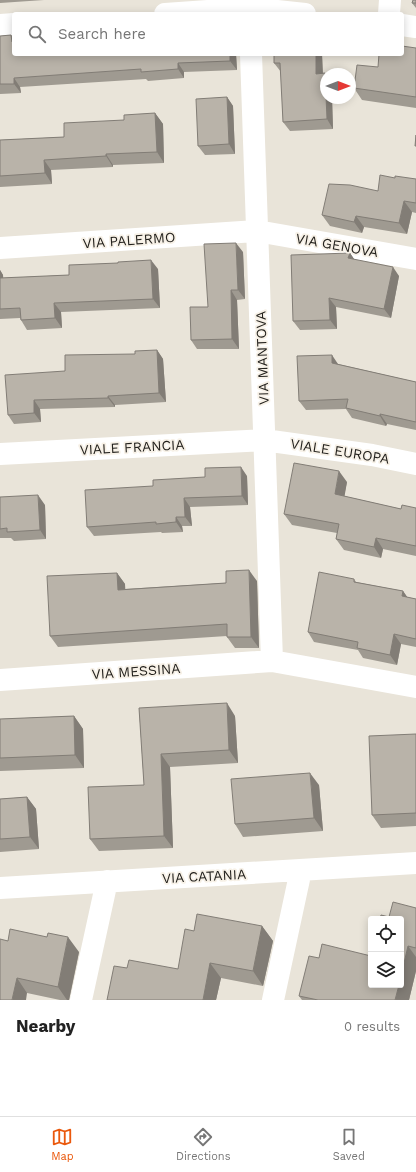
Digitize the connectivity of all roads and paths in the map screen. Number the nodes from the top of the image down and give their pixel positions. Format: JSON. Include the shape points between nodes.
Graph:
{"nodes":[{"id":1,"x":390,"y":0,"type":"edge"},
{"id":2,"x":250,"y":7,"type":"edge"},
{"id":3,"x":189,"y":12,"type":"edge"},
{"id":4,"x":289,"y":12,"type":"edge"},
{"id":5,"x":389,"y":12,"type":"edge"},
{"id":6,"x":12,"y":24,"type":"edge"},
{"id":7,"x":0,"y":25,"type":"edge"},
{"id":8,"x":404,"y":25,"type":"edge"},
{"id":9,"x":416,"y":27,"type":"edge"},
{"id":10,"x":251,"y":56,"type":"edge"},
{"id":11,"x":257,"y":231,"type":"junction"},
{"id":12,"x":0,"y":248,"type":"edge"},
{"id":13,"x":416,"y":259,"type":"edge"},
{"id":14,"x":264,"y":440,"type":"junction"},
{"id":15,"x":0,"y":454,"type":"edge"},
{"id":16,"x":416,"y":464,"type":"edge"},
{"id":17,"x":272,"y":661,"type":"junction"},
{"id":18,"x":0,"y":680,"type":"edge"},
{"id":19,"x":416,"y":687,"type":"edge"},
{"id":20,"x":416,"y":863,"type":"edge"},
{"id":21,"x":301,"y":870,"type":"junction"},
{"id":22,"x":107,"y":881,"type":"junction"},
{"id":23,"x":0,"y":888,"type":"edge"},
{"id":24,"x":81,"y":1000,"type":"edge"},
{"id":25,"x":273,"y":1000,"type":"edge"}],
"edges":[{"from":1,"to":5,"type":"street"},
{"from":2,"to":3,"type":"street"},
{"from":2,"to":4,"type":"street"},
{"from":6,"to":7,"type":"street"},
{"from":8,"to":9,"type":"street"},
{"from":10,"to":11,"type":"street","name":"VIA MANTOVA"},
{"from":11,"to":12,"type":"street","name":"VIA PALERMO"},
{"from":11,"to":13,"type":"street","name":"VIA GENOVA"},
{"from":11,"to":14,"type":"street","name":"VIA MANTOVA"},
{"from":14,"to":15,"type":"street","name":"VIALE FRANCIA"},
{"from":14,"to":16,"type":"street","name":"VIALE EUROPA","via":[[372,455]]},
{"from":14,"to":17,"type":"street","name":"VIA MANTOVA"},
{"from":17,"to":18,"type":"street","name":"VIA MESSINA"},
{"from":17,"to":19,"type":"street"},
{"from":20,"to":21,"type":"street","name":"VIA CATANIA"},
{"from":21,"to":22,"type":"street","name":"VIA CATANIA"},
{"from":21,"to":25,"type":"street"},
{"from":22,"to":23,"type":"street","name":"VIA CATANIA"},
{"from":22,"to":24,"type":"street"}]}
